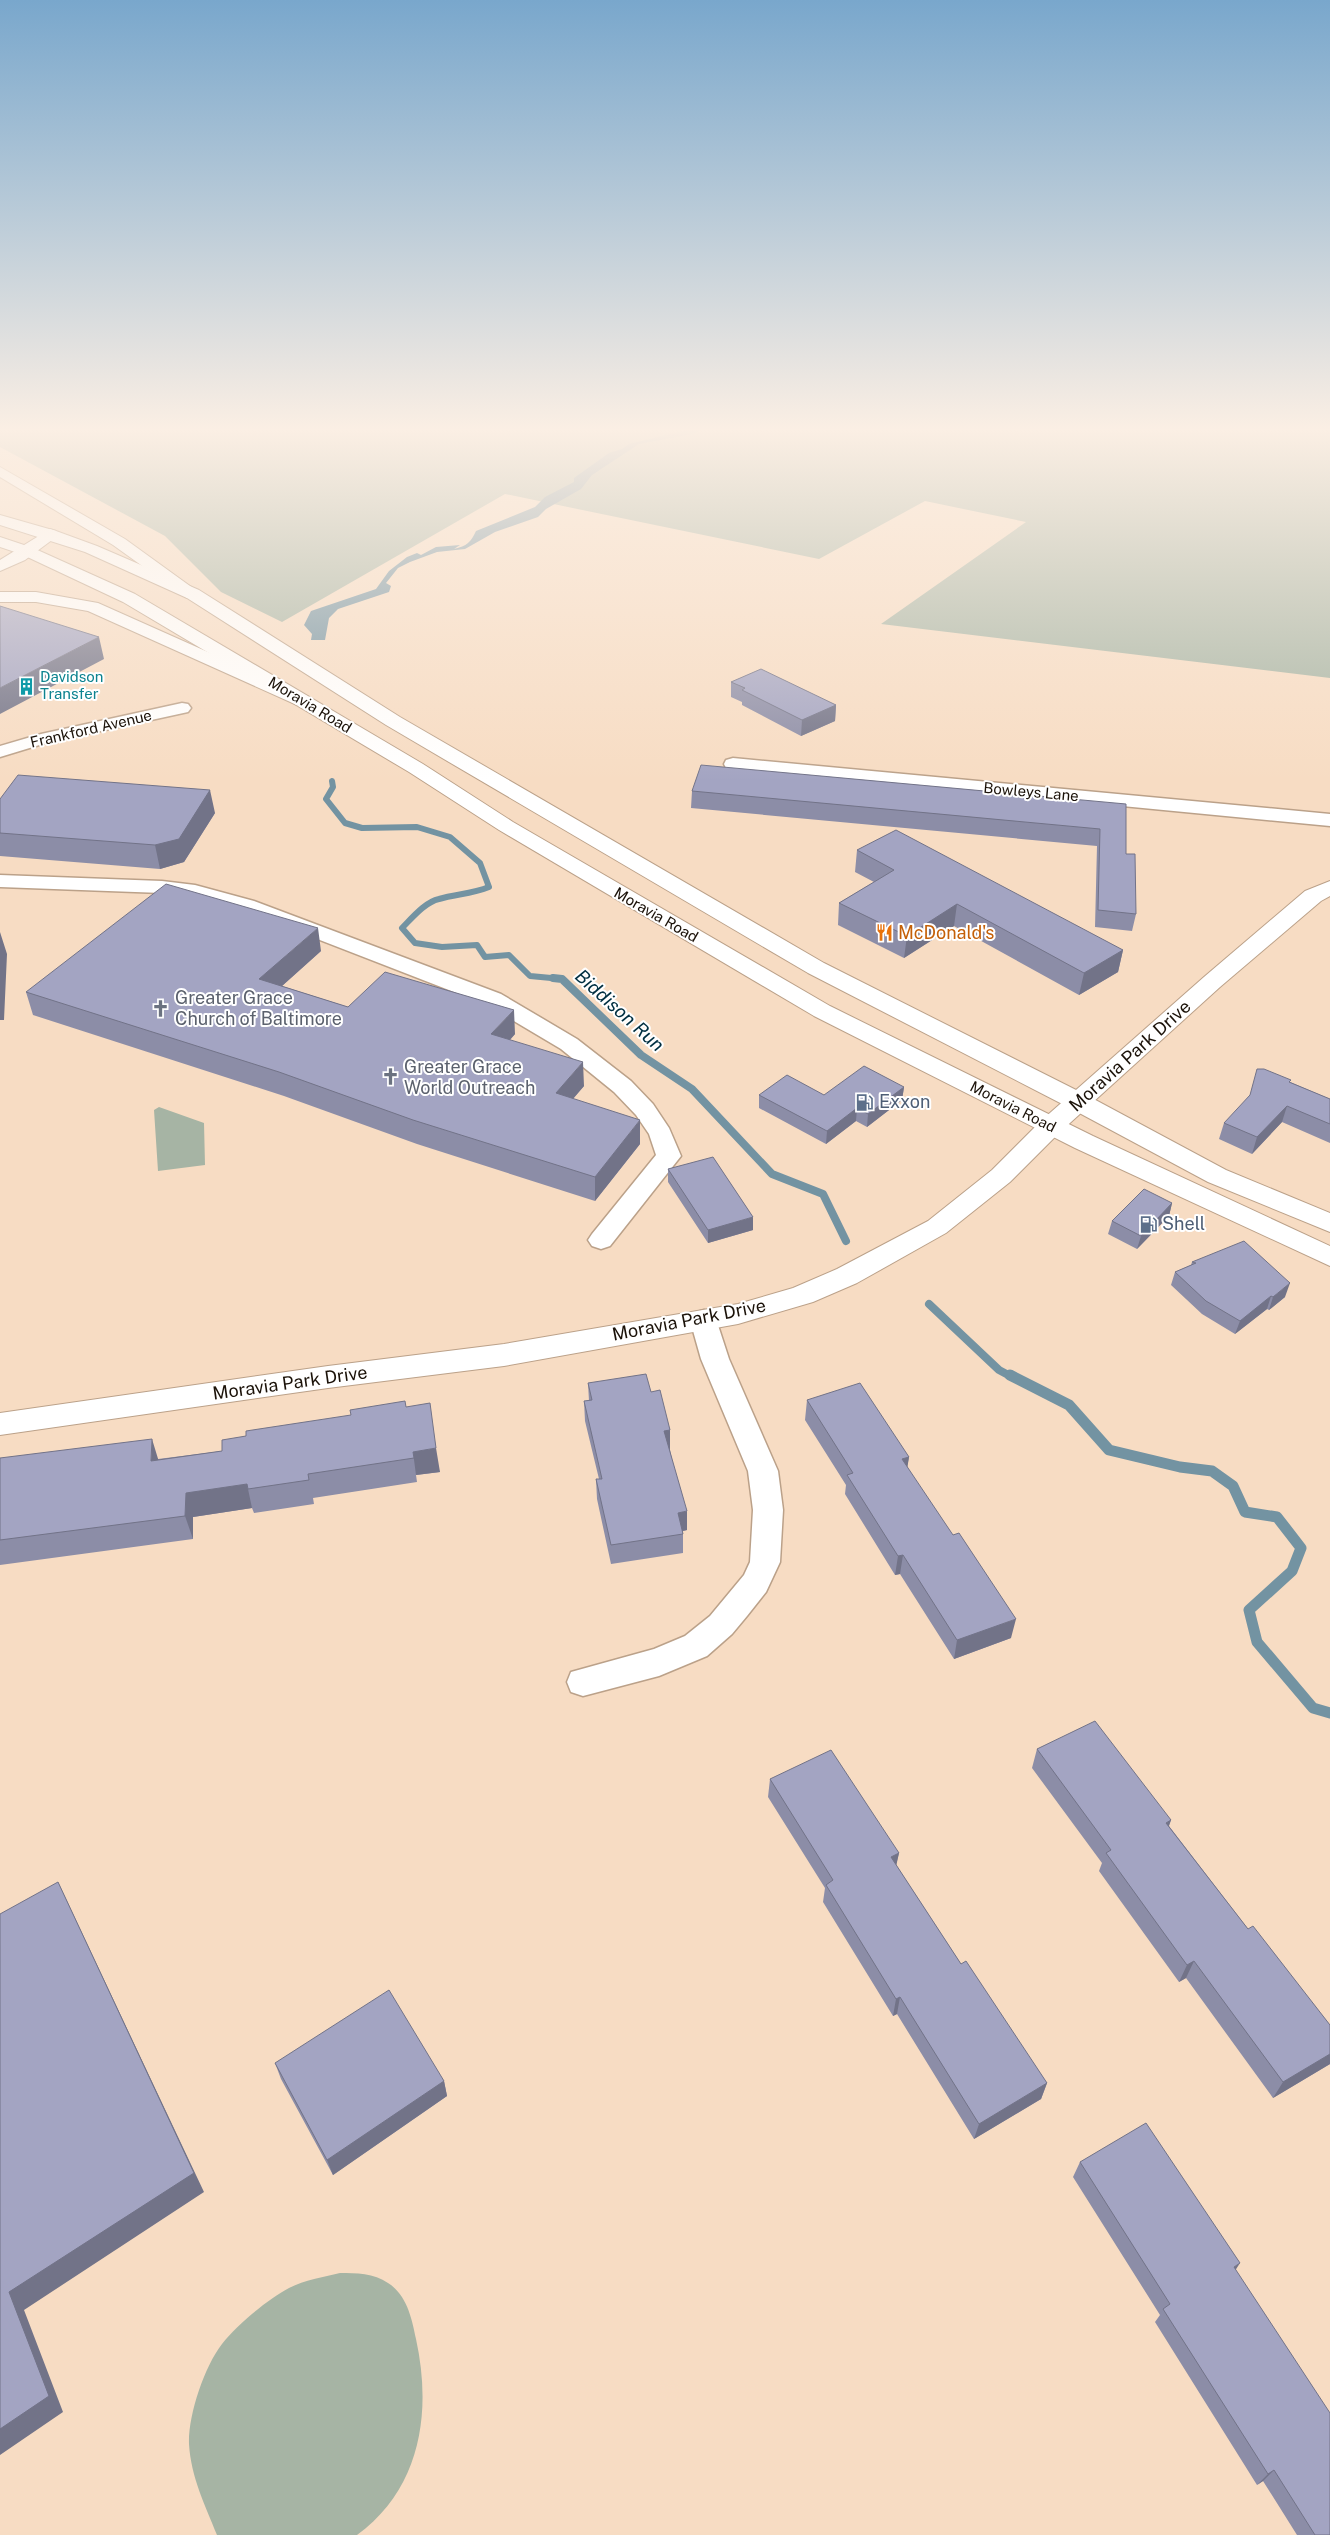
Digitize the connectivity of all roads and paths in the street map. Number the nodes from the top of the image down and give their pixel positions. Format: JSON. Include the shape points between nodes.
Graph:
{"nodes":[{"id":1,"x":7,"y":544,"type":"edge"},
{"id":2,"x":36,"y":544,"type":"edge"},
{"id":3,"x":77,"y":544,"type":"edge"},
{"id":4,"x":121,"y":544,"type":"edge"},
{"id":5,"x":27,"y":551,"type":"junction"},
{"id":6,"x":0,"y":566,"type":"edge"},
{"id":7,"x":193,"y":594,"type":"junction"},
{"id":8,"x":0,"y":597,"type":"edge"},
{"id":9,"x":303,"y":700,"type":"junction"},
{"id":10,"x":182,"y":708,"type":"dead end"},
{"id":11,"x":0,"y":752,"type":"edge"},
{"id":12,"x":733,"y":764,"type":"dead end"},
{"id":13,"x":1330,"y":820,"type":"edge"},
{"id":14,"x":0,"y":881,"type":"edge"},
{"id":15,"x":1330,"y":886,"type":"edge"},
{"id":16,"x":1079,"y":1102,"type":"junction"},
{"id":17,"x":1051,"y":1126,"type":"junction"},
{"id":18,"x":1330,"y":1223,"type":"edge"},
{"id":19,"x":601,"y":1240,"type":"dead end"},
{"id":20,"x":1330,"y":1257,"type":"edge"},
{"id":21,"x":704,"y":1320,"type":"junction"},
{"id":22,"x":0,"y":1424,"type":"edge"},
{"id":23,"x":583,"y":1682,"type":"dead end"}],
"edges":[{"from":1,"to":5,"type":"main road","name":"Moravia Road"},
{"from":2,"to":5,"type":"main road"},
{"from":3,"to":7,"type":"main road","name":"Moravia Road","via":[[132,565]]},
{"from":4,"to":7,"type":"main road"},
{"from":5,"to":6,"type":"main road"},
{"from":5,"to":9,"type":"main road","name":"Moravia Road","via":[[129,598]]},
{"from":7,"to":16,"type":"main road","name":"Moravia Road","via":[[401,726],[816,968]]},
{"from":8,"to":9,"type":"main road","via":[[44,598],[92,607]]},
{"from":9,"to":17,"type":"main road","name":"Moravia Road","via":[[506,826],[822,1011]]},
{"from":10,"to":11,"type":"street","name":"Frankford Avenue","via":[[41,739]]},
{"from":12,"to":13,"type":"street","name":"Bowleys Lane"},
{"from":14,"to":19,"type":"street","via":[[196,891],[247,905],[528,1015],[640,1103],[667,1143],[669,1156]]},
{"from":15,"to":16,"type":"main road","name":"Moravia Park Drive","via":[[1313,896],[1227,970]]},
{"from":16,"to":17,"type":"main road","name":"Moravia Park Drive"},
{"from":16,"to":18,"type":"main road","name":"Moravia Road","via":[[1217,1176]]},
{"from":17,"to":20,"type":"main road","name":"Moravia Road"},
{"from":17,"to":21,"type":"main road","name":"Moravia Park Drive","via":[[1001,1176],[937,1227],[896,1251],[803,1295],[738,1314]]},
{"from":21,"to":22,"type":"main road","name":"Moravia Park Drive","via":[[504,1355]]},
{"from":21,"to":23,"type":"street","via":[[715,1359],[762,1471],[768,1510],[765,1562],[755,1583],[736,1607],[696,1646],[658,1662]]}]}
